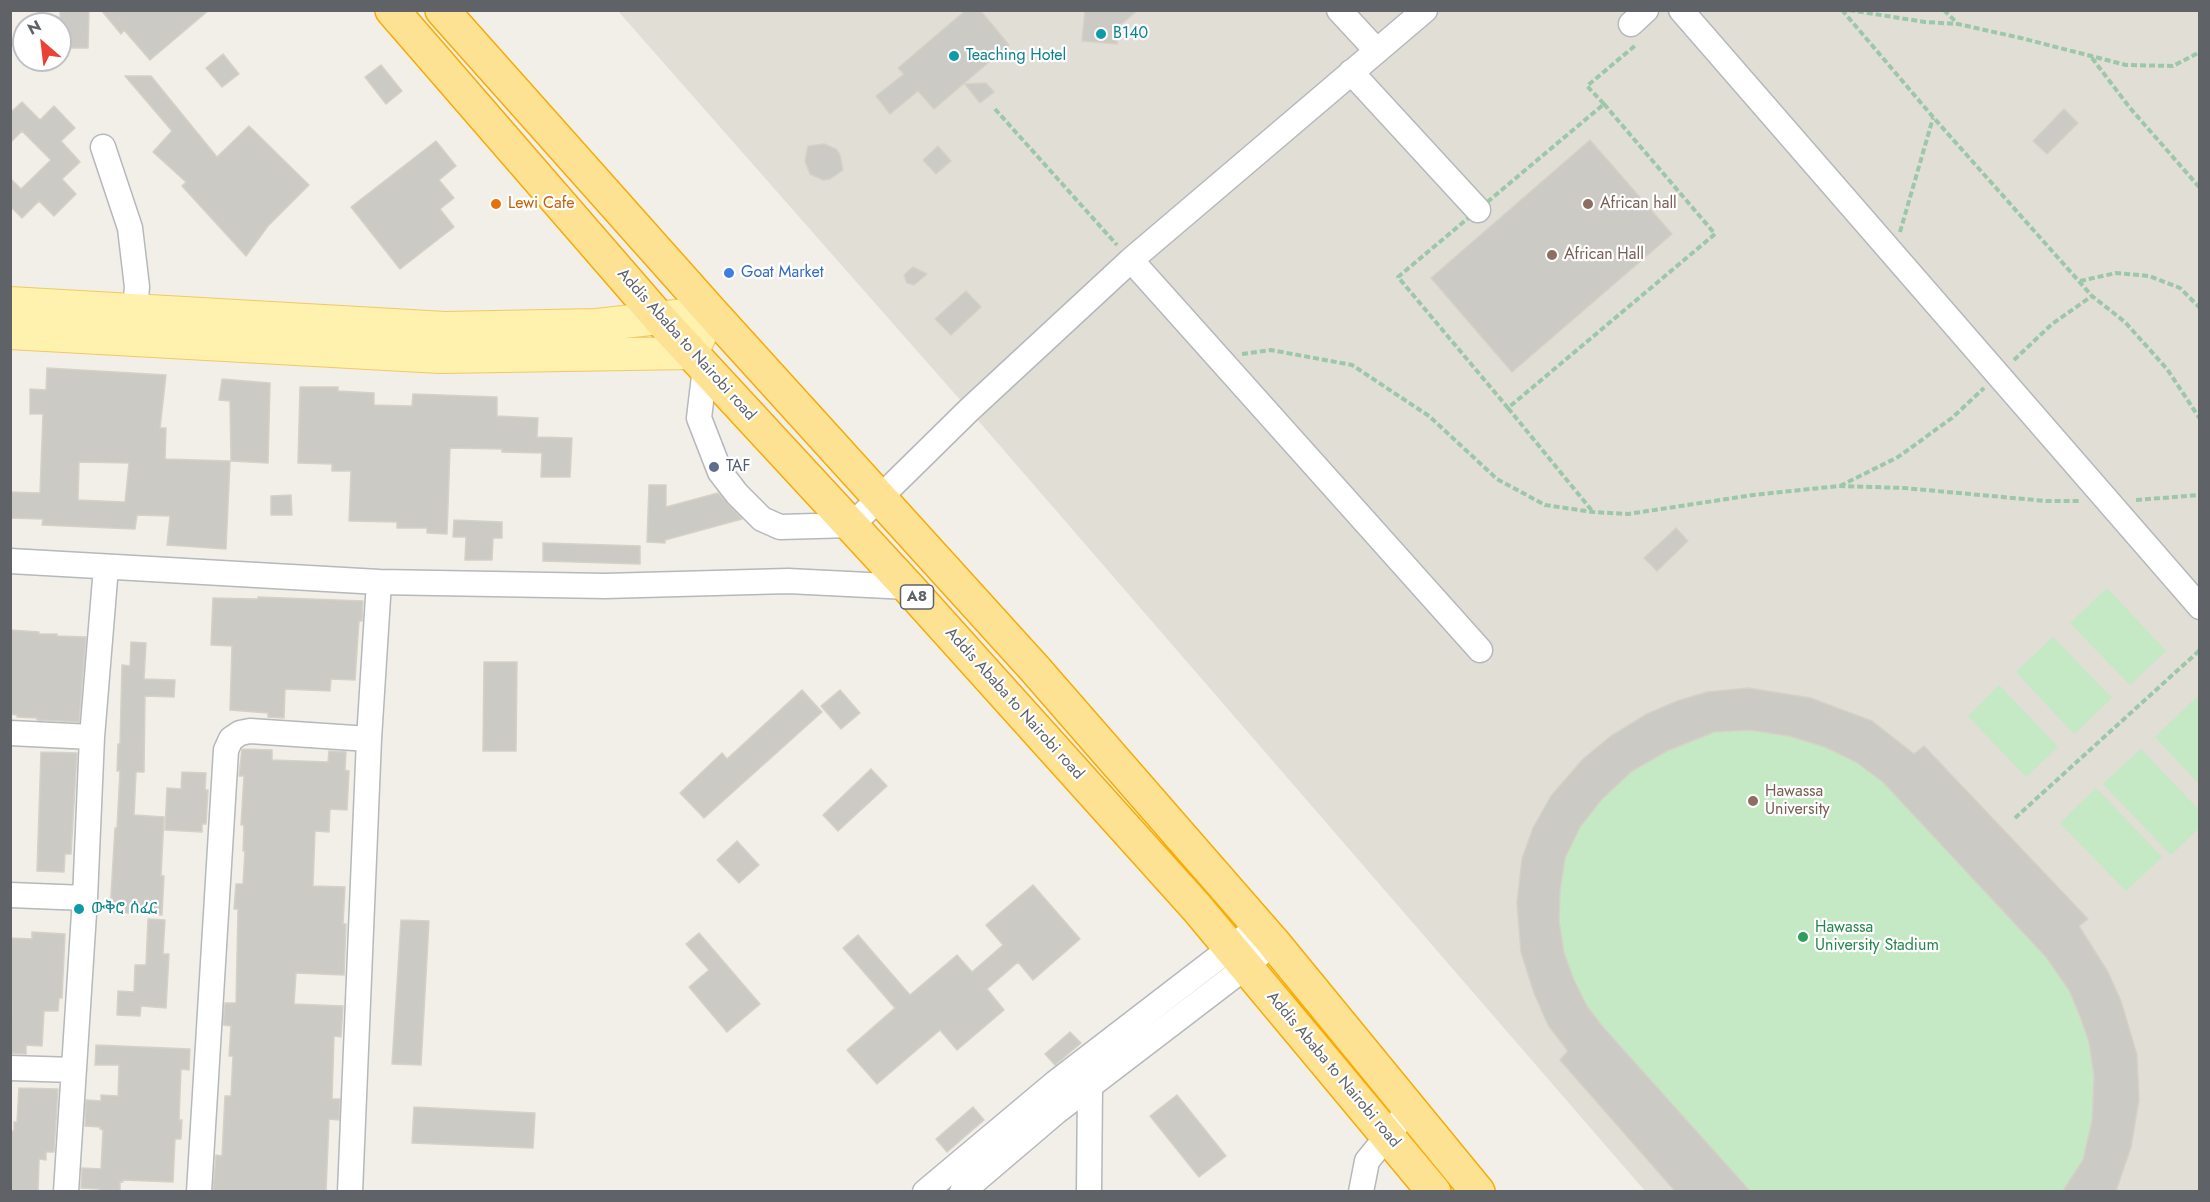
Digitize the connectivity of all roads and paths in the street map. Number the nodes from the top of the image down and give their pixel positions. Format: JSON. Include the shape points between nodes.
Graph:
{"nodes":[{"id":1,"x":392,"y":10,"type":"edge"},
{"id":2,"x":442,"y":10,"type":"edge"},
{"id":3,"x":1339,"y":10,"type":"edge"},
{"id":4,"x":1425,"y":10,"type":"edge"},
{"id":5,"x":1681,"y":10,"type":"edge"},
{"id":6,"x":1842,"y":10,"type":"edge"},
{"id":7,"x":1849,"y":10,"type":"edge"},
{"id":8,"x":1944,"y":10,"type":"edge"},
{"id":9,"x":1958,"y":24,"type":"junction"},
{"id":10,"x":1639,"y":25,"type":"edge"},
{"id":11,"x":1377,"y":51,"type":"junction"},
{"id":12,"x":2199,"y":52,"type":"edge"},
{"id":13,"x":2091,"y":57,"type":"junction"},
{"id":14,"x":1351,"y":72,"type":"junction"},
{"id":15,"x":1604,"y":104,"type":"junction"},
{"id":16,"x":995,"y":109,"type":"dead end"},
{"id":17,"x":1933,"y":117,"type":"junction"},
{"id":18,"x":103,"y":147,"type":"dead end"},
{"id":19,"x":2199,"y":188,"type":"edge"},
{"id":20,"x":1478,"y":210,"type":"junction"},
{"id":21,"x":1894,"y":254,"type":"junction"},
{"id":22,"x":1131,"y":260,"type":"junction"},
{"id":23,"x":2079,"y":281,"type":"junction"},
{"id":24,"x":2092,"y":296,"type":"junction"},
{"id":25,"x":2199,"y":297,"type":"edge"},
{"id":26,"x":2194,"y":302,"type":"junction"},
{"id":27,"x":10,"y":303,"type":"edge"},
{"id":28,"x":2199,"y":308,"type":"edge"},
{"id":29,"x":711,"y":312,"type":"junction"},
{"id":30,"x":660,"y":319,"type":"junction"},
{"id":31,"x":134,"y":325,"type":"junction"},
{"id":32,"x":10,"y":333,"type":"edge"},
{"id":33,"x":443,"y":342,"type":"junction"},
{"id":34,"x":1218,"y":357,"type":"junction"},
{"id":35,"x":698,"y":361,"type":"junction"},
{"id":36,"x":1998,"y":375,"type":"junction"},
{"id":37,"x":1508,"y":408,"type":"junction"},
{"id":38,"x":2199,"y":419,"type":"edge"},
{"id":39,"x":1839,"y":486,"type":"junction"},
{"id":40,"x":2199,"y":495,"type":"edge"},
{"id":41,"x":881,"y":497,"type":"junction"},
{"id":42,"x":2109,"y":502,"type":"junction"},
{"id":43,"x":1593,"y":512,"type":"junction"},
{"id":44,"x":852,"y":525,"type":"junction"},
{"id":45,"x":10,"y":561,"type":"edge"},
{"id":46,"x":106,"y":567,"type":"junction"},
{"id":47,"x":379,"y":582,"type":"junction"},
{"id":48,"x":908,"y":587,"type":"junction"},
{"id":49,"x":2199,"y":607,"type":"edge"},
{"id":50,"x":1480,"y":650,"type":"dead end"},
{"id":51,"x":2199,"y":650,"type":"edge"},
{"id":52,"x":10,"y":733,"type":"edge"},
{"id":53,"x":92,"y":737,"type":"junction"},
{"id":54,"x":369,"y":740,"type":"junction"},
{"id":55,"x":2015,"y":818,"type":"dead end"},
{"id":56,"x":10,"y":895,"type":"edge"},
{"id":57,"x":85,"y":898,"type":"junction"},
{"id":58,"x":1266,"y":934,"type":"junction"},
{"id":59,"x":1239,"y":957,"type":"junction"},
{"id":60,"x":10,"y":1068,"type":"edge"},
{"id":61,"x":1074,"y":1069,"type":"junction"},
{"id":62,"x":74,"y":1070,"type":"junction"},
{"id":63,"x":1090,"y":1087,"type":"junction"},
{"id":64,"x":1410,"y":1108,"type":"junction"},
{"id":65,"x":1388,"y":1136,"type":"junction"},
{"id":66,"x":66,"y":1191,"type":"edge"},
{"id":67,"x":199,"y":1191,"type":"edge"},
{"id":68,"x":350,"y":1191,"type":"edge"},
{"id":69,"x":925,"y":1191,"type":"edge"},
{"id":70,"x":962,"y":1191,"type":"edge"},
{"id":71,"x":1089,"y":1191,"type":"edge"},
{"id":72,"x":1361,"y":1191,"type":"edge"},
{"id":73,"x":1434,"y":1191,"type":"edge"},
{"id":74,"x":1478,"y":1191,"type":"edge"}],
"edges":[{"from":1,"to":30,"type":"highway","name":"Addis Ababa to Nairobi road","number":"A8"},
{"from":2,"to":29,"type":"highway","number":"A8"},
{"from":3,"to":11,"type":"street"},
{"from":4,"to":11,"type":"street"},
{"from":5,"to":21,"type":"street"},
{"from":6,"to":17,"type":"path"},
{"from":7,"to":9,"type":"path"},
{"from":8,"to":9,"type":"path"},
{"from":9,"to":13,"type":"path"},
{"from":10,"to":15,"type":"path","via":[[1587,86]]},
{"from":11,"to":14,"type":"street"},
{"from":12,"to":13,"type":"path","via":[[2173,66],[2126,65]]},
{"from":13,"to":19,"type":"path"},
{"from":14,"to":20,"type":"street"},
{"from":14,"to":22,"type":"street"},
{"from":15,"to":20,"type":"path"},
{"from":15,"to":37,"type":"path","via":[[1715,234]]},
{"from":16,"to":22,"type":"path"},
{"from":17,"to":21,"type":"path"},
{"from":17,"to":23,"type":"path"},
{"from":18,"to":31,"type":"street","via":[[130,228],[137,287]]},
{"from":20,"to":37,"type":"path","via":[[1398,277]]},
{"from":21,"to":36,"type":"street"},
{"from":22,"to":34,"type":"street"},
{"from":22,"to":41,"type":"street"},
{"from":23,"to":24,"type":"path"},
{"from":23,"to":26,"type":"path","via":[[2116,273],[2149,276],[2180,288]]},
{"from":24,"to":36,"type":"path","via":[[2052,324]]},
{"from":24,"to":38,"type":"path","via":[[2125,322],[2167,369]]},
{"from":25,"to":26,"type":"path"},
{"from":26,"to":28,"type":"path"},
{"from":27,"to":31,"type":"main road"},
{"from":29,"to":30,"type":"main road"},
{"from":29,"to":35,"type":"main road"},
{"from":29,"to":41,"type":"highway","number":"A8"},
{"from":30,"to":33,"type":"main road"},
{"from":30,"to":35,"type":"highway","name":"Addis Ababa to Nairobi road","number":"A8"},
{"from":31,"to":32,"type":"main road"},
{"from":31,"to":33,"type":"main road"},
{"from":33,"to":35,"type":"main road"},
{"from":34,"to":43,"type":"path","via":[[1271,350],[1352,365],[1429,416],[1497,479],[1545,505]]},
{"from":34,"to":50,"type":"street"},
{"from":35,"to":44,"type":"highway","name":"Addis Ababa to Nairobi road","number":"A8"},
{"from":35,"to":44,"type":"street","via":[[699,418],[720,472],[737,494],[762,519],[780,527]]},
{"from":36,"to":39,"type":"path","via":[[1952,418],[1898,457]]},
{"from":36,"to":42,"type":"street"},
{"from":37,"to":43,"type":"path"},
{"from":39,"to":42,"type":"path"},
{"from":39,"to":43,"type":"path","via":[[1628,514]]},
{"from":40,"to":42,"type":"path"},
{"from":41,"to":44,"type":"street"},
{"from":41,"to":58,"type":"highway","number":"A8"},
{"from":42,"to":49,"type":"street"},
{"from":44,"to":48,"type":"highway","name":"Addis Ababa to Nairobi road","number":"A8"},
{"from":45,"to":46,"type":"street"},
{"from":46,"to":47,"type":"street"},
{"from":46,"to":53,"type":"street"},
{"from":47,"to":48,"type":"street","via":[[605,586],[788,581]]},
{"from":47,"to":54,"type":"street"},
{"from":48,"to":59,"type":"highway","name":"Addis Ababa to Nairobi road","number":"A8"},
{"from":51,"to":55,"type":"path"},
{"from":52,"to":53,"type":"street"},
{"from":53,"to":57,"type":"street"},
{"from":54,"to":67,"type":"street","via":[[250,731],[231,739],[226,750]]},
{"from":54,"to":68,"type":"street"},
{"from":56,"to":57,"type":"street"},
{"from":57,"to":62,"type":"street"},
{"from":58,"to":59,"type":"street"},
{"from":58,"to":64,"type":"highway","number":"A8"},
{"from":59,"to":61,"type":"street"},
{"from":59,"to":63,"type":"street"},
{"from":59,"to":65,"type":"highway","name":"Addis Ababa to Nairobi road","number":"A8"},
{"from":60,"to":62,"type":"street"},
{"from":61,"to":63,"type":"street"},
{"from":61,"to":69,"type":"street"},
{"from":62,"to":66,"type":"street"},
{"from":63,"to":70,"type":"street"},
{"from":63,"to":71,"type":"street"},
{"from":64,"to":65,"type":"street"},
{"from":64,"to":74,"type":"highway","number":"A8"},
{"from":65,"to":72,"type":"street","via":[[1367,1161]]},
{"from":65,"to":73,"type":"highway","name":"Addis Ababa to Nairobi road","number":"A8"}]}
